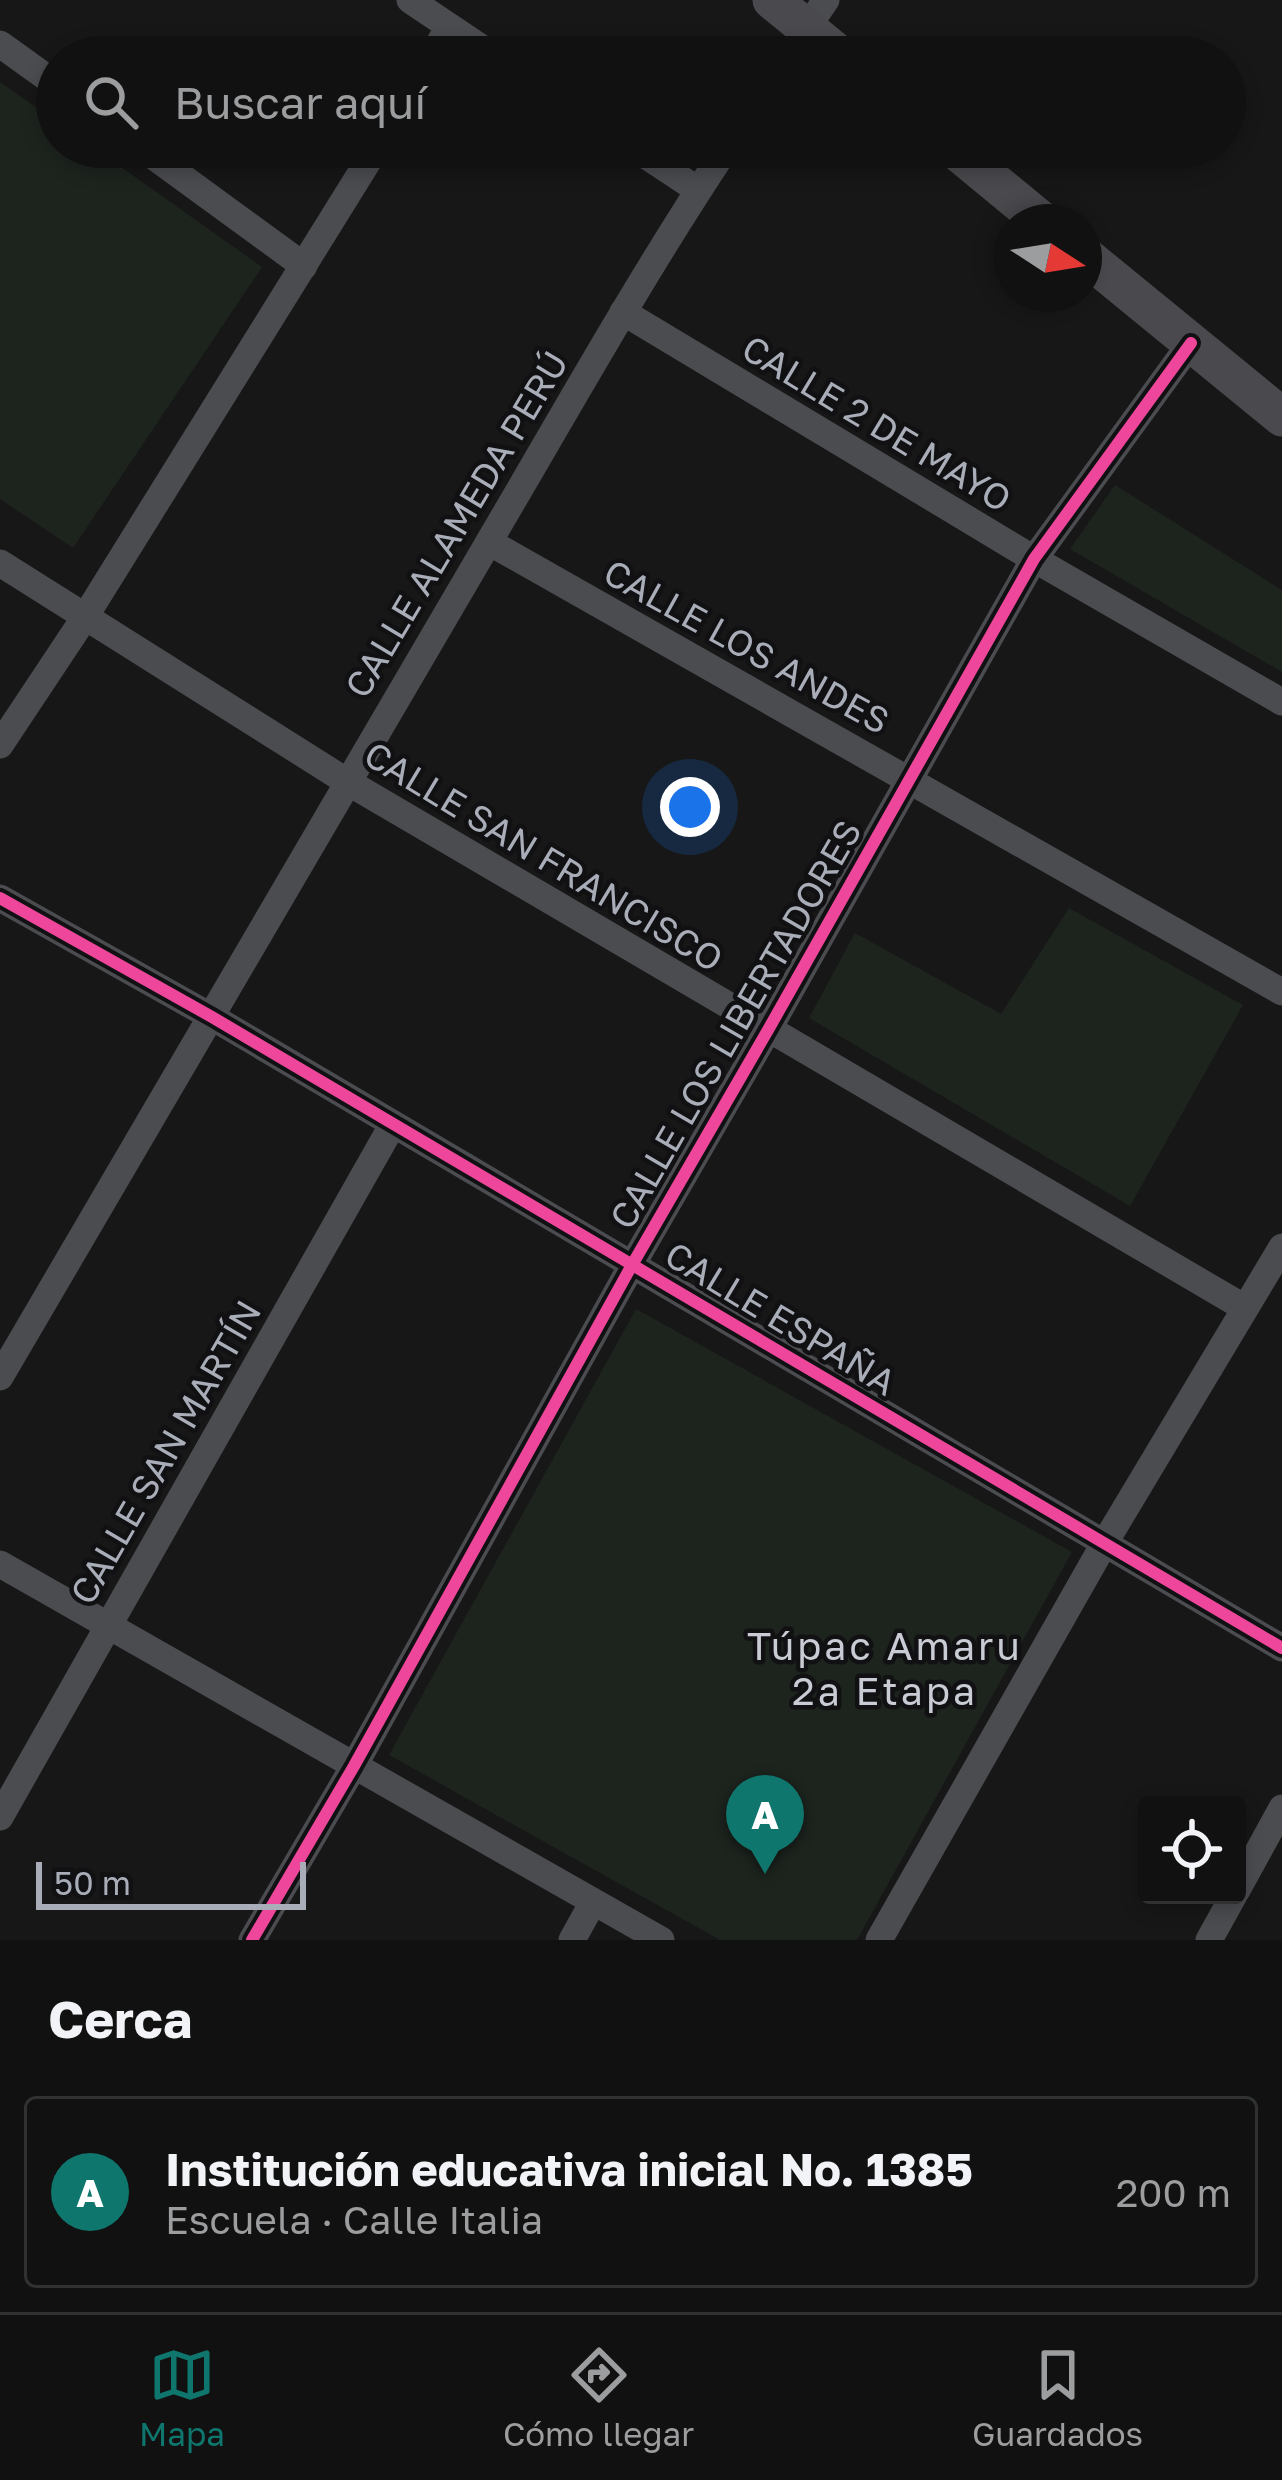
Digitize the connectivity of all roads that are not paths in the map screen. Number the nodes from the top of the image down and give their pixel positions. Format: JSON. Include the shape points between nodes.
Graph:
{"nodes":[{"id":1,"x":410,"y":0,"type":"edge"},
{"id":2,"x":772,"y":0,"type":"edge"},
{"id":3,"x":449,"y":27,"type":"junction"},
{"id":4,"x":806,"y":28,"type":"edge"},
{"id":5,"x":444,"y":36,"type":"edge"},
{"id":6,"x":463,"y":36,"type":"edge"},
{"id":7,"x":0,"y":44,"type":"edge"},
{"id":8,"x":36,"y":71,"type":"edge"},
{"id":9,"x":170,"y":168,"type":"edge"},
{"id":10,"x":364,"y":168,"type":"edge"},
{"id":11,"x":665,"y":168,"type":"edge"},
{"id":12,"x":713,"y":168,"type":"edge"},
{"id":13,"x":977,"y":168,"type":"edge"},
{"id":14,"x":698,"y":190,"type":"junction"},
{"id":15,"x":1021,"y":204,"type":"edge"},
{"id":16,"x":304,"y":266,"type":"junction"},
{"id":17,"x":1102,"y":270,"type":"edge"},
{"id":18,"x":622,"y":312,"type":"junction"},
{"id":19,"x":1191,"y":344,"type":"junction"},
{"id":20,"x":1282,"y":416,"type":"edge"},
{"id":21,"x":489,"y":542,"type":"junction"},
{"id":22,"x":1034,"y":559,"type":"junction"},
{"id":23,"x":0,"y":563,"type":"edge"},
{"id":24,"x":85,"y":617,"type":"junction"},
{"id":25,"x":1282,"y":702,"type":"edge"},
{"id":26,"x":0,"y":745,"type":"edge"},
{"id":27,"x":909,"y":778,"type":"junction"},
{"id":28,"x":346,"y":781,"type":"junction"},
{"id":29,"x":0,"y":898,"type":"edge"},
{"id":30,"x":1282,"y":992,"type":"edge"},
{"id":31,"x":212,"y":1017,"type":"junction"},
{"id":32,"x":768,"y":1030,"type":"junction"},
{"id":33,"x":393,"y":1124,"type":"junction"},
{"id":34,"x":1282,"y":1246,"type":"edge"},
{"id":35,"x":632,"y":1265,"type":"junction"},
{"id":36,"x":1246,"y":1308,"type":"junction"},
{"id":37,"x":0,"y":1377,"type":"edge"},
{"id":38,"x":1104,"y":1544,"type":"junction"},
{"id":39,"x":0,"y":1564,"type":"edge"},
{"id":40,"x":107,"y":1625,"type":"junction"},
{"id":41,"x":1282,"y":1648,"type":"edge"},
{"id":42,"x":354,"y":1766,"type":"junction"},
{"id":43,"x":1282,"y":1808,"type":"edge"},
{"id":44,"x":0,"y":1817,"type":"edge"},
{"id":45,"x":1246,"y":1875,"type":"edge"},
{"id":46,"x":593,"y":1902,"type":"junction"},
{"id":47,"x":1230,"y":1904,"type":"edge"},
{"id":48,"x":252,"y":1940,"type":"edge"},
{"id":49,"x":572,"y":1940,"type":"edge"},
{"id":50,"x":661,"y":1940,"type":"edge"},
{"id":51,"x":879,"y":1940,"type":"edge"},
{"id":52,"x":1209,"y":1940,"type":"edge"}],
"edges":[{"from":1,"to":3,"type":"street"},
{"from":2,"to":4,"type":"street"},
{"from":3,"to":5,"type":"street"},
{"from":3,"to":6,"type":"street"},
{"from":7,"to":8,"type":"street"},
{"from":9,"to":16,"type":"street"},
{"from":10,"to":16,"type":"street"},
{"from":11,"to":14,"type":"street"},
{"from":12,"to":14,"type":"street","name":"CALLE ALAMEDA PERÚ"},
{"from":13,"to":15,"type":"street"},
{"from":14,"to":18,"type":"street","name":"CALLE ALAMEDA PERÚ"},
{"from":16,"to":24,"type":"street"},
{"from":17,"to":19,"type":"street"},
{"from":18,"to":21,"type":"street","name":"CALLE ALAMEDA PERÚ"},
{"from":18,"to":22,"type":"street","name":"CALLE 2 DE MAYO"},
{"from":19,"to":20,"type":"street"},
{"from":19,"to":22,"type":"street","name":"CALLE LOS LIBERTADORES"},
{"from":21,"to":27,"type":"street","name":"CALLE LOS ANDES"},
{"from":21,"to":28,"type":"street","name":"CALLE ALAMEDA PERÚ"},
{"from":22,"to":25,"type":"street","name":"CALLE 2 DE MAYO"},
{"from":22,"to":27,"type":"street","name":"CALLE LOS LIBERTADORES"},
{"from":23,"to":24,"type":"street","name":"CALLE SAN FRANCISCO"},
{"from":24,"to":26,"type":"street"},
{"from":24,"to":28,"type":"street","name":"CALLE SAN FRANCISCO"},
{"from":27,"to":30,"type":"street","name":"CALLE LOS ANDES"},
{"from":27,"to":32,"type":"street","name":"CALLE LOS LIBERTADORES"},
{"from":28,"to":31,"type":"street","name":"CALLE ALAMEDA PERÚ"},
{"from":28,"to":32,"type":"street","name":"CALLE SAN FRANCISCO"},
{"from":29,"to":31,"type":"street","name":"CALLE ESPAÑA"},
{"from":31,"to":33,"type":"street","name":"CALLE ESPAÑA"},
{"from":31,"to":37,"type":"street","name":"CALLE ALAMEDA PERÚ"},
{"from":32,"to":35,"type":"street","name":"CALLE LOS LIBERTADORES"},
{"from":32,"to":36,"type":"street","name":"CALLE SAN FRANCISCO"},
{"from":33,"to":35,"type":"street","name":"CALLE ESPAÑA"},
{"from":33,"to":40,"type":"street","name":"CALLE SAN MARTÍN"},
{"from":34,"to":36,"type":"street"},
{"from":35,"to":38,"type":"street","name":"CALLE ESPAÑA"},
{"from":35,"to":42,"type":"street","name":"CALLE LOS LIBERTADORES"},
{"from":36,"to":38,"type":"street"},
{"from":38,"to":41,"type":"street","name":"CALLE ESPAÑA"},
{"from":38,"to":51,"type":"street"},
{"from":39,"to":40,"type":"street"},
{"from":40,"to":42,"type":"street"},
{"from":40,"to":44,"type":"street","name":"CALLE SAN MARTÍN"},
{"from":42,"to":46,"type":"street"},
{"from":42,"to":48,"type":"street","name":"CALLE LOS LIBERTADORES"},
{"from":43,"to":45,"type":"street"},
{"from":46,"to":49,"type":"street"},
{"from":46,"to":50,"type":"street"},
{"from":47,"to":52,"type":"street"}]}
